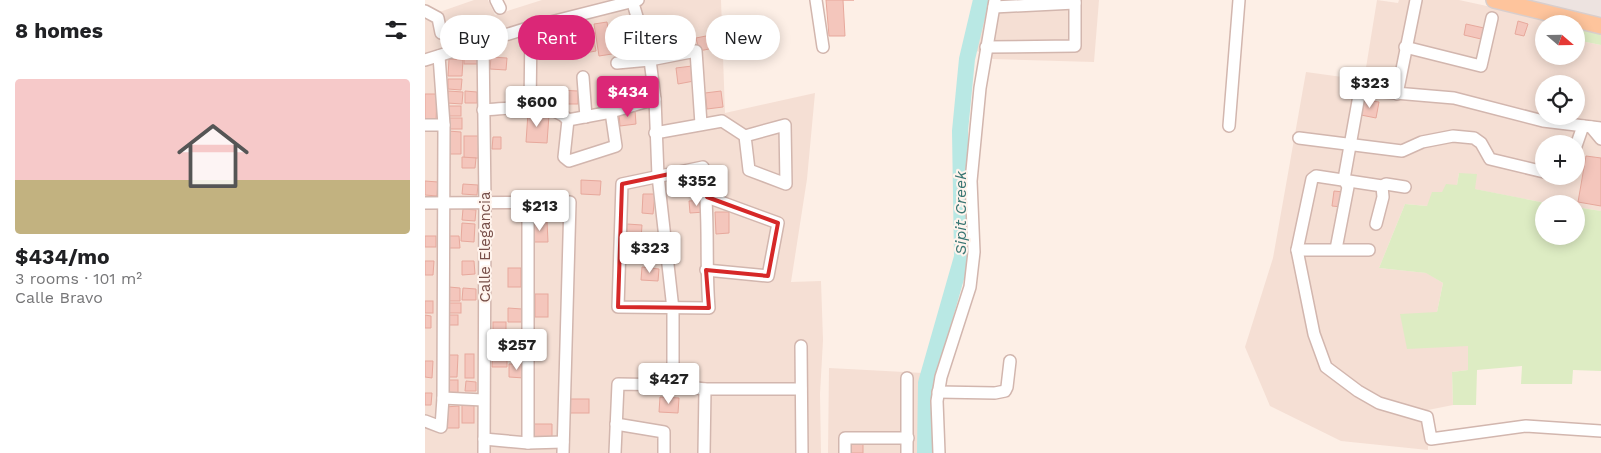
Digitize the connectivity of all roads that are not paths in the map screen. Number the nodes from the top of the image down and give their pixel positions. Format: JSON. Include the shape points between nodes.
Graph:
{"nodes":[{"id":1,"x":816,"y":0,"type":"edge"},
{"id":2,"x":1239,"y":0,"type":"edge"},
{"id":3,"x":1416,"y":0,"type":"edge"},
{"id":4,"x":1493,"y":0,"type":"edge"},
{"id":5,"x":635,"y":1,"type":"edge"},
{"id":6,"x":1075,"y":2,"type":"edge"},
{"id":7,"x":995,"y":3,"type":"edge"},
{"id":8,"x":425,"y":10,"type":"edge"},
{"id":9,"x":579,"y":15,"type":"edge"},
{"id":10,"x":639,"y":15,"type":"edge"},
{"id":11,"x":1493,"y":18,"type":"dead end"},
{"id":12,"x":1601,"y":26,"type":"edge"},
{"id":13,"x":440,"y":28,"type":"edge"},
{"id":14,"x":823,"y":47,"type":"dead end"},
{"id":15,"x":986,"y":47,"type":"junction"},
{"id":16,"x":1405,"y":47,"type":"junction"},
{"id":17,"x":696,"y":51,"type":"edge"},
{"id":18,"x":439,"y":56,"type":"joint"},
{"id":19,"x":425,"y":60,"type":"edge"},
{"id":20,"x":483,"y":60,"type":"edge"},
{"id":21,"x":531,"y":60,"type":"edge"},
{"id":22,"x":650,"y":60,"type":"joint"},
{"id":23,"x":617,"y":63,"type":"dead end"},
{"id":24,"x":583,"y":76,"type":"dead end"},
{"id":25,"x":1397,"y":94,"type":"junction"},
{"id":26,"x":655,"y":99,"type":"junction"},
{"id":27,"x":530,"y":108,"type":"junction"},
{"id":28,"x":483,"y":110,"type":"junction"},
{"id":29,"x":611,"y":112,"type":"junction"},
{"id":30,"x":586,"y":118,"type":"junction"},
{"id":31,"x":568,"y":120,"type":"junction"},
{"id":32,"x":701,"y":124,"type":"junction"},
{"id":33,"x":444,"y":125,"type":"junction"},
{"id":34,"x":425,"y":126,"type":"edge"},
{"id":35,"x":1229,"y":126,"type":"dead end"},
{"id":36,"x":1592,"y":127,"type":"edge"},
{"id":37,"x":655,"y":133,"type":"junction"},
{"id":38,"x":745,"y":136,"type":"junction"},
{"id":39,"x":1299,"y":138,"type":"dead end"},
{"id":40,"x":1601,"y":139,"type":"edge"},
{"id":41,"x":1351,"y":144,"type":"junction"},
{"id":42,"x":1535,"y":170,"type":"edge"},
{"id":43,"x":658,"y":176,"type":"junction"},
{"id":44,"x":1344,"y":179,"type":"junction"},
{"id":45,"x":1382,"y":186,"type":"junction"},
{"id":46,"x":1405,"y":187,"type":"dead end"},
{"id":47,"x":707,"y":197,"type":"junction"},
{"id":48,"x":485,"y":202,"type":"junction"},
{"id":49,"x":528,"y":202,"type":"junction"},
{"id":50,"x":425,"y":203,"type":"edge"},
{"id":51,"x":443,"y":203,"type":"junction"},
{"id":52,"x":1376,"y":224,"type":"dead end"},
{"id":53,"x":1336,"y":249,"type":"junction"},
{"id":54,"x":1297,"y":250,"type":"junction"},
{"id":55,"x":1369,"y":250,"type":"dead end"},
{"id":56,"x":706,"y":270,"type":"junction"},
{"id":57,"x":673,"y":309,"type":"junction"},
{"id":58,"x":801,"y":346,"type":"dead end"},
{"id":59,"x":1010,"y":361,"type":"dead end"},
{"id":60,"x":907,"y":378,"type":"dead end"},
{"id":61,"x":673,"y":385,"type":"junction"},
{"id":62,"x":705,"y":389,"type":"junction"},
{"id":63,"x":801,"y":389,"type":"junction"},
{"id":64,"x":938,"y":392,"type":"junction"},
{"id":65,"x":443,"y":398,"type":"junction"},
{"id":66,"x":483,"y":400,"type":"junction"},
{"id":67,"x":425,"y":421,"type":"edge"},
{"id":68,"x":616,"y":424,"type":"junction"},
{"id":69,"x":1601,"y":431,"type":"edge"},
{"id":70,"x":908,"y":438,"type":"junction"},
{"id":71,"x":484,"y":439,"type":"junction"},
{"id":72,"x":528,"y":443,"type":"junction"},
{"id":73,"x":563,"y":447,"type":"edge"},
{"id":74,"x":484,"y":453,"type":"edge"},
{"id":75,"x":615,"y":453,"type":"edge"},
{"id":76,"x":664,"y":453,"type":"edge"},
{"id":77,"x":704,"y":453,"type":"edge"},
{"id":78,"x":802,"y":453,"type":"edge"},
{"id":79,"x":845,"y":453,"type":"edge"},
{"id":80,"x":907,"y":453,"type":"edge"},
{"id":81,"x":939,"y":453,"type":"edge"}],
"edges":[{"from":1,"to":14,"type":"street"},
{"from":2,"to":35,"type":"street"},
{"from":3,"to":16,"type":"street"},
{"from":4,"to":12,"type":"main road"},
{"from":5,"to":9,"type":"street"},
{"from":5,"to":10,"type":"street"},
{"from":6,"to":7,"type":"street"},
{"from":6,"to":15,"type":"street","via":[[1075,46]]},
{"from":7,"to":15,"type":"street"},
{"from":8,"to":13,"type":"street","via":[[438,18]]},
{"from":11,"to":16,"type":"street","via":[[1481,66]]},
{"from":15,"to":64,"type":"street","via":[[971,181],[973,252],[970,287]]},
{"from":16,"to":25,"type":"street"},
{"from":17,"to":32,"type":"street"},
{"from":18,"to":19,"type":"street"},
{"from":18,"to":33,"type":"street"},
{"from":20,"to":28,"type":"street","name":"Calle Elegancia"},
{"from":21,"to":27,"type":"street"},
{"from":22,"to":23,"type":"street"},
{"from":22,"to":26,"type":"street"},
{"from":24,"to":30,"type":"street"},
{"from":25,"to":36,"type":"street","via":[[1454,98],[1543,121]]},
{"from":25,"to":41,"type":"street","via":[[1360,90]]},
{"from":26,"to":29,"type":"street"},
{"from":26,"to":37,"type":"street"},
{"from":27,"to":28,"type":"street"},
{"from":27,"to":31,"type":"street","via":[[555,110]]},
{"from":28,"to":48,"type":"street","name":"Calle Elegancia"},
{"from":29,"to":30,"type":"street"},
{"from":29,"to":31,"type":"street","via":[[615,146],[569,161],[563,157]]},
{"from":30,"to":31,"type":"street"},
{"from":32,"to":37,"type":"street"},
{"from":32,"to":38,"type":"street","via":[[723,121]]},
{"from":33,"to":34,"type":"street"},
{"from":33,"to":51,"type":"street"},
{"from":36,"to":40,"type":"street"},
{"from":37,"to":43,"type":"street"},
{"from":38,"to":38,"type":"street","via":[[749,170],[786,184],[785,125]]},
{"from":39,"to":41,"type":"street"},
{"from":41,"to":42,"type":"street","via":[[1402,151],[1422,142],[1453,136],[1474,138],[1481,143],[1489,159]]},
{"from":41,"to":44,"type":"street"},
{"from":43,"to":47,"type":"street","via":[[703,167]]},
{"from":43,"to":57,"type":"street"},
{"from":43,"to":57,"type":"street","via":[[622,184],[618,307]]},
{"from":44,"to":45,"type":"street"},
{"from":44,"to":53,"type":"street","via":[[1347,187]]},
{"from":44,"to":54,"type":"street","via":[[1316,176],[1312,179]]},
{"from":45,"to":46,"type":"street"},
{"from":45,"to":52,"type":"street","via":[[1383,197]]},
{"from":47,"to":56,"type":"street"},
{"from":47,"to":56,"type":"street","via":[[778,222],[768,276]]},
{"from":48,"to":49,"type":"street"},
{"from":48,"to":51,"type":"street"},
{"from":48,"to":66,"type":"street","name":"Calle Elegancia"},
{"from":49,"to":72,"type":"street"},
{"from":49,"to":73,"type":"street","via":[[570,202]]},
{"from":50,"to":51,"type":"street"},
{"from":51,"to":65,"type":"street"},
{"from":53,"to":54,"type":"street"},
{"from":53,"to":55,"type":"street"},
{"from":54,"to":69,"type":"street","via":[[1314,334],[1326,367],[1379,403],[1427,417],[1431,439],[1526,426]]},
{"from":56,"to":57,"type":"street","via":[[709,308]]},
{"from":57,"to":61,"type":"street"},
{"from":58,"to":63,"type":"street"},
{"from":59,"to":64,"type":"street","via":[[1005,391]]},
{"from":60,"to":70,"type":"street"},
{"from":61,"to":62,"type":"street"},
{"from":61,"to":68,"type":"street","via":[[618,384]]},
{"from":62,"to":63,"type":"street"},
{"from":62,"to":77,"type":"street"},
{"from":63,"to":78,"type":"street"},
{"from":64,"to":81,"type":"street"},
{"from":65,"to":66,"type":"street"},
{"from":65,"to":67,"type":"street","via":[[441,427]]},
{"from":66,"to":71,"type":"street","name":"Calle Elegancia"},
{"from":68,"to":75,"type":"street"},
{"from":68,"to":76,"type":"street","via":[[664,432]]},
{"from":70,"to":79,"type":"street","via":[[845,438]]},
{"from":70,"to":80,"type":"street"},
{"from":71,"to":72,"type":"street"},
{"from":71,"to":74,"type":"street","name":"Calle Elegancia"},
{"from":72,"to":73,"type":"street"}]}
